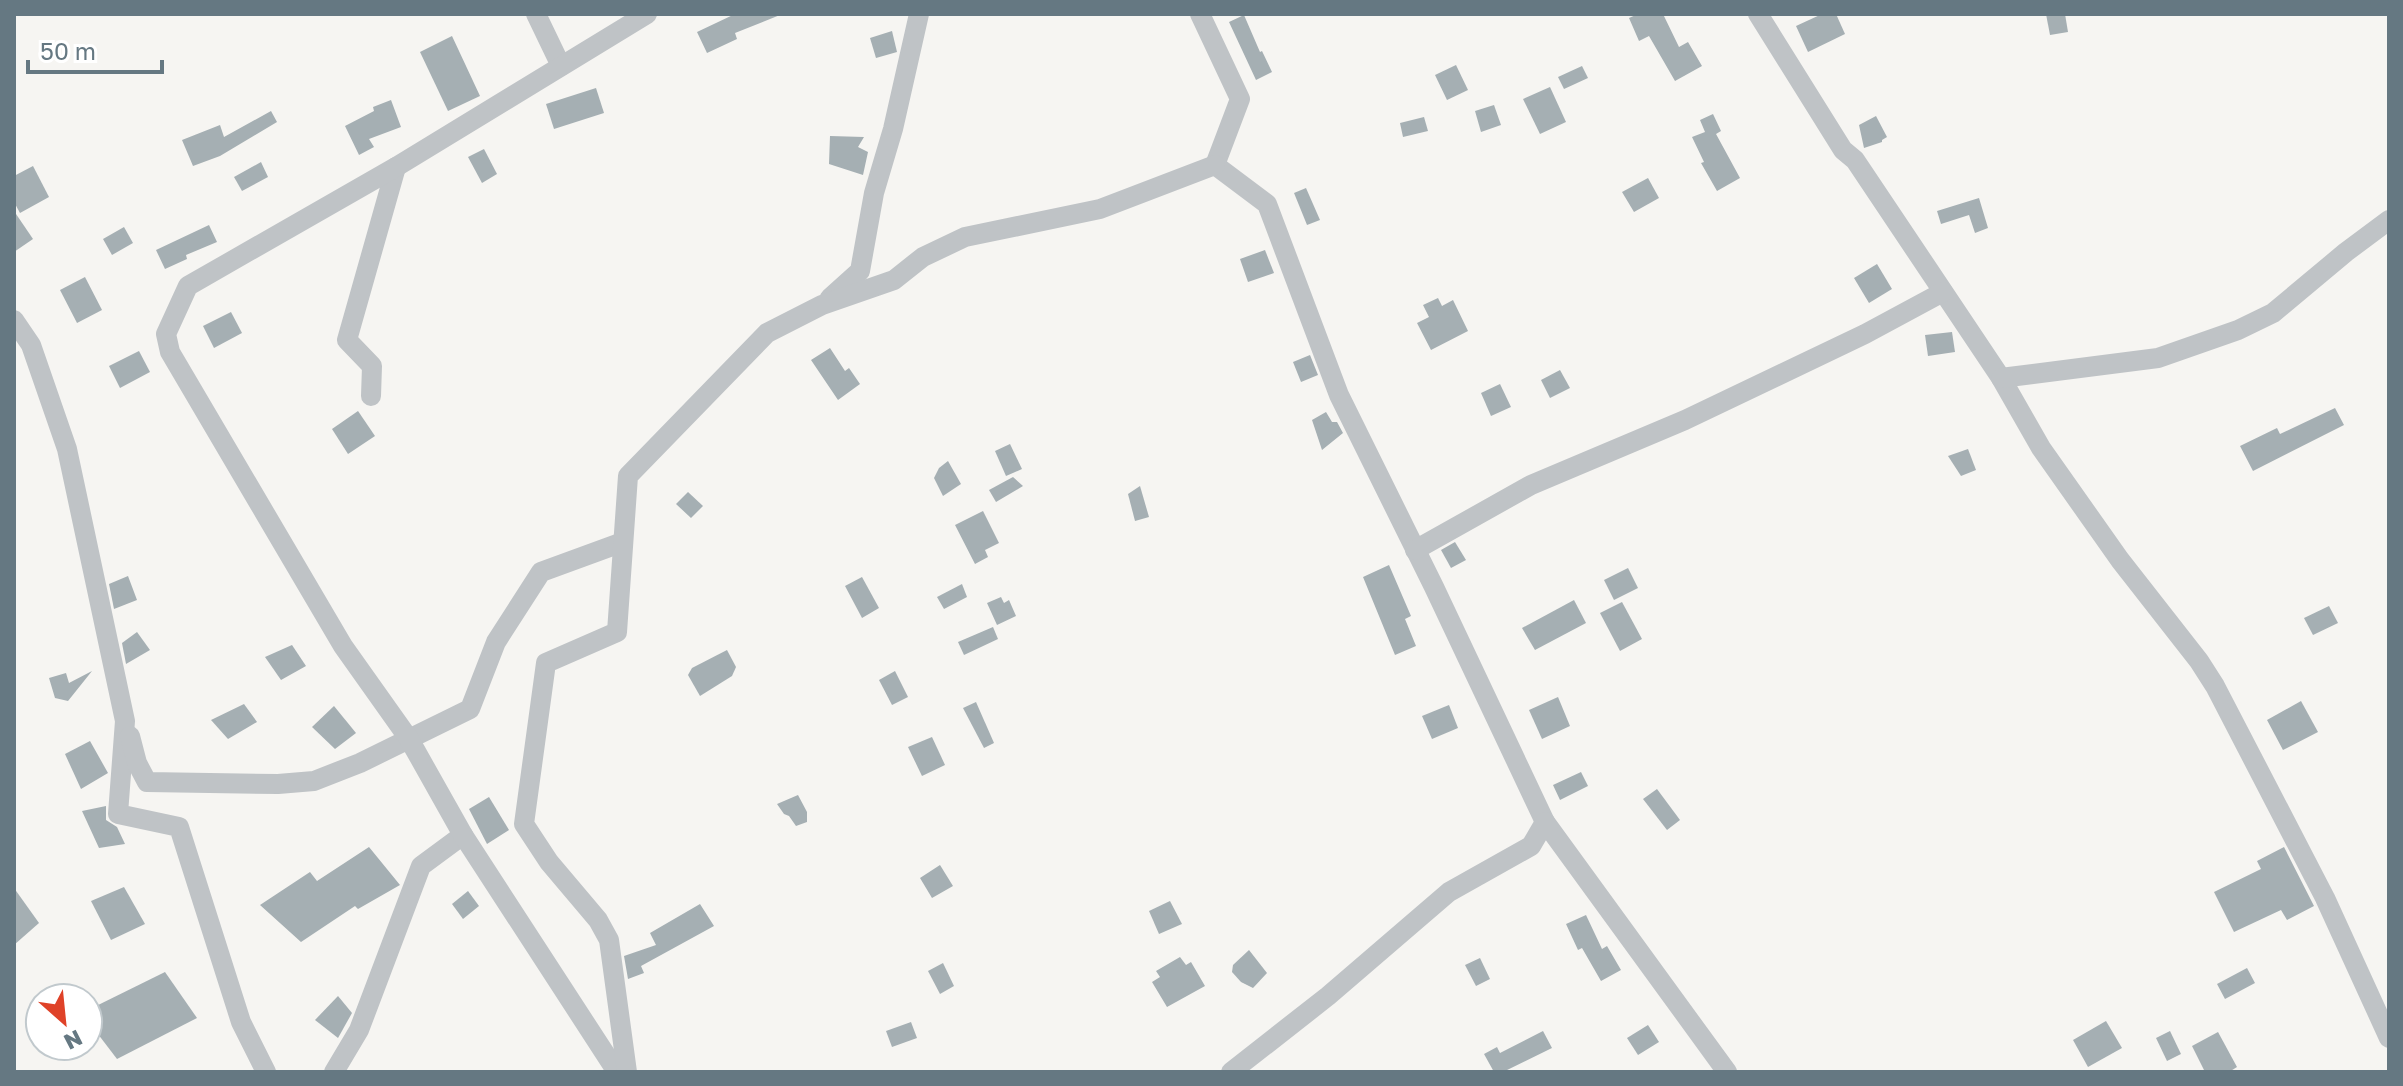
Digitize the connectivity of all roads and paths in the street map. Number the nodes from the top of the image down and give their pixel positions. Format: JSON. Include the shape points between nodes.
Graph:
{"nodes":[{"id":1,"x":536,"y":14,"type":"edge"},
{"id":2,"x":647,"y":14,"type":"edge"},
{"id":3,"x":919,"y":14,"type":"edge"},
{"id":4,"x":1200,"y":14,"type":"edge"},
{"id":5,"x":1758,"y":14,"type":"edge"},
{"id":6,"x":561,"y":66,"type":"junction"},
{"id":7,"x":1215,"y":165,"type":"junction"},
{"id":8,"x":396,"y":167,"type":"junction"},
{"id":9,"x":2389,"y":220,"type":"edge"},
{"id":10,"x":1943,"y":292,"type":"junction"},
{"id":11,"x":822,"y":305,"type":"junction"},
{"id":12,"x":15,"y":321,"type":"edge"},
{"id":13,"x":2001,"y":378,"type":"junction"},
{"id":14,"x":371,"y":396,"type":"dead end"},
{"id":15,"x":623,"y":542,"type":"junction"},
{"id":16,"x":1415,"y":550,"type":"junction"},
{"id":17,"x":125,"y":721,"type":"junction"},
{"id":18,"x":409,"y":739,"type":"junction"},
{"id":19,"x":1545,"y":822,"type":"junction"},
{"id":20,"x":463,"y":835,"type":"junction"},
{"id":21,"x":2389,"y":1038,"type":"edge"},
{"id":22,"x":266,"y":1072,"type":"edge"},
{"id":23,"x":334,"y":1072,"type":"edge"},
{"id":24,"x":617,"y":1072,"type":"edge"},
{"id":25,"x":627,"y":1072,"type":"edge"},
{"id":26,"x":1231,"y":1072,"type":"edge"},
{"id":27,"x":1727,"y":1072,"type":"edge"}],
"edges":[{"from":1,"to":6,"type":"street"},
{"from":2,"to":6,"type":"street"},
{"from":3,"to":11,"type":"street","via":[[860,271]]},
{"from":4,"to":7,"type":"street","via":[[1240,99]]},
{"from":5,"to":10,"type":"street","via":[[1843,150],[1855,160]]},
{"from":6,"to":8,"type":"street"},
{"from":7,"to":11,"type":"street","via":[[1100,209],[965,237],[923,257],[894,280]]},
{"from":7,"to":16,"type":"street","via":[[1267,204],[1339,395]]},
{"from":8,"to":14,"type":"street","via":[[347,340],[372,366]]},
{"from":8,"to":18,"type":"street","via":[[188,286],[166,334],[170,352],[343,646]]},
{"from":9,"to":13,"type":"street","via":[[2273,313],[2238,330],[2158,358]]},
{"from":10,"to":13,"type":"street"},
{"from":10,"to":16,"type":"street","via":[[1685,420],[1531,485]]},
{"from":11,"to":15,"type":"street","via":[[767,333],[628,476]]},
{"from":12,"to":17,"type":"street","via":[[31,345],[67,449]]},
{"from":13,"to":21,"type":"street","via":[[2041,448],[2215,686],[2325,898]]},
{"from":15,"to":18,"type":"street","via":[[541,572],[496,642],[470,709]]},
{"from":15,"to":25,"type":"street","via":[[617,632],[546,663],[524,824],[609,940]]},
{"from":16,"to":19,"type":"street"},
{"from":17,"to":18,"type":"street","via":[[147,782],[314,781]]},
{"from":17,"to":22,"type":"street","via":[[118,814],[179,827],[241,1022]]},
{"from":18,"to":20,"type":"street"},
{"from":19,"to":26,"type":"street","via":[[1531,846],[1449,892]]},
{"from":19,"to":27,"type":"street"},
{"from":20,"to":23,"type":"street","via":[[421,866],[359,1030]]},
{"from":20,"to":24,"type":"street"}]}
